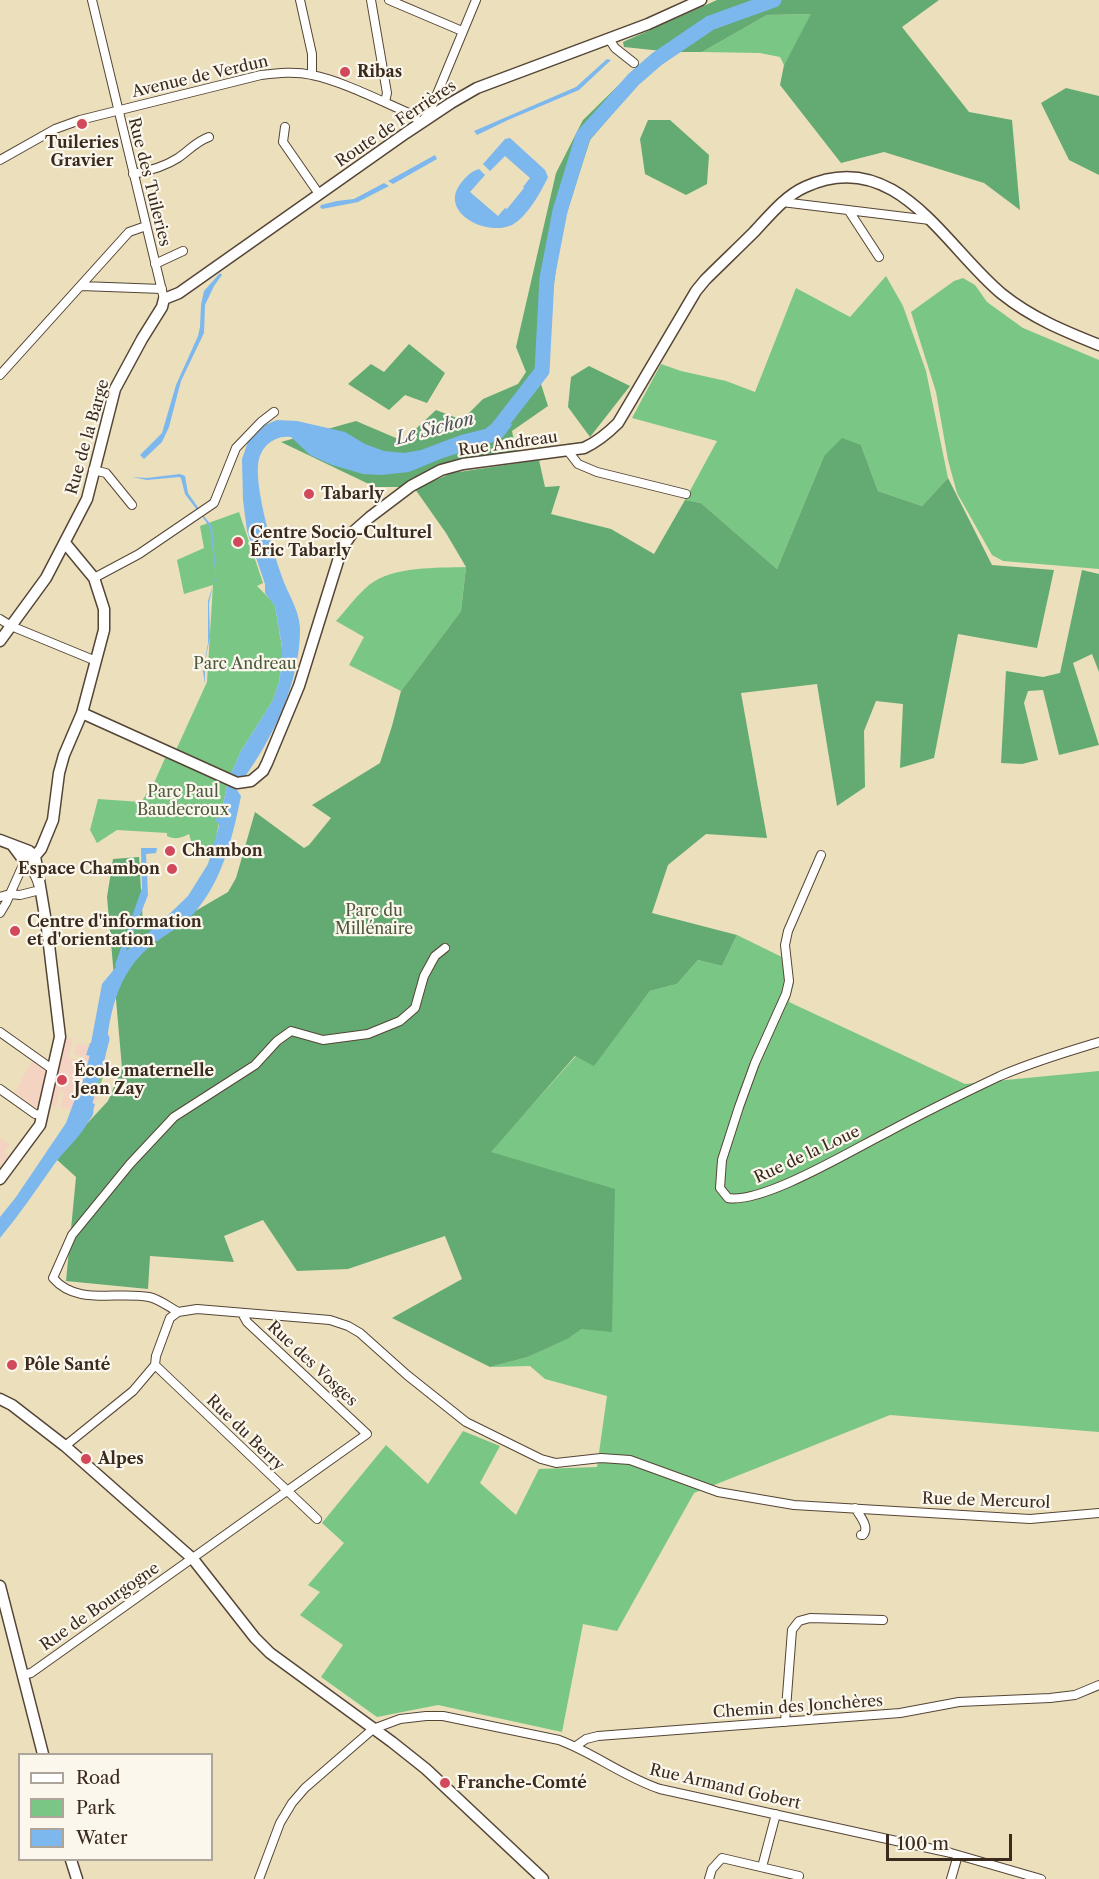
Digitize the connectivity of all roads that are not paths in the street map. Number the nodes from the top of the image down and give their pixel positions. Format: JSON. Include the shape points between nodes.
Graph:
{"nodes":[{"id":1,"x":92,"y":0,"type":"edge"},
{"id":2,"x":300,"y":0,"type":"edge"},
{"id":3,"x":371,"y":0,"type":"edge"},
{"id":4,"x":390,"y":0,"type":"edge"},
{"id":5,"x":476,"y":0,"type":"edge"},
{"id":6,"x":701,"y":0,"type":"edge"},
{"id":7,"x":462,"y":31,"type":"junction"},
{"id":8,"x":609,"y":39,"type":"junction"},
{"id":9,"x":634,"y":63,"type":"dead end"},
{"id":10,"x":312,"y":75,"type":"junction"},
{"id":11,"x":385,"y":102,"type":"junction"},
{"id":12,"x":118,"y":111,"type":"junction"},
{"id":13,"x":422,"y":123,"type":"junction"},
{"id":14,"x":285,"y":128,"type":"dead end"},
{"id":15,"x":209,"y":137,"type":"dead end"},
{"id":16,"x":0,"y":160,"type":"edge"},
{"id":17,"x":133,"y":174,"type":"junction"},
{"id":18,"x":319,"y":194,"type":"junction"},
{"id":19,"x":782,"y":202,"type":"junction"},
{"id":20,"x":849,"y":211,"type":"junction"},
{"id":21,"x":930,"y":220,"type":"junction"},
{"id":22,"x":146,"y":226,"type":"junction"},
{"id":23,"x":183,"y":251,"type":"dead end"},
{"id":24,"x":879,"y":256,"type":"dead end"},
{"id":25,"x":155,"y":264,"type":"junction"},
{"id":26,"x":81,"y":286,"type":"junction"},
{"id":27,"x":163,"y":294,"type":"junction"},
{"id":28,"x":1099,"y":345,"type":"edge"},
{"id":29,"x":0,"y":375,"type":"edge"},
{"id":30,"x":274,"y":412,"type":"dead end"},
{"id":31,"x":568,"y":452,"type":"junction"},
{"id":32,"x":93,"y":470,"type":"junction"},
{"id":33,"x":686,"y":494,"type":"dead end"},
{"id":34,"x":132,"y":506,"type":"dead end"},
{"id":35,"x":65,"y":543,"type":"junction"},
{"id":36,"x":94,"y":578,"type":"junction"},
{"id":37,"x":0,"y":619,"type":"edge"},
{"id":38,"x":11,"y":626,"type":"junction"},
{"id":39,"x":0,"y":641,"type":"edge"},
{"id":40,"x":96,"y":661,"type":"junction"},
{"id":41,"x":82,"y":713,"type":"junction"},
{"id":42,"x":0,"y":840,"type":"edge"},
{"id":43,"x":13,"y":846,"type":"junction"},
{"id":44,"x":821,"y":855,"type":"dead end"},
{"id":45,"x":35,"y":856,"type":"junction"},
{"id":46,"x":23,"y":866,"type":"junction"},
{"id":47,"x":0,"y":890,"type":"edge"},
{"id":48,"x":40,"y":890,"type":"junction"},
{"id":49,"x":10,"y":894,"type":"junction"},
{"id":50,"x":0,"y":897,"type":"edge"},
{"id":51,"x":0,"y":912,"type":"edge"},
{"id":52,"x":445,"y":948,"type":"dead end"},
{"id":53,"x":0,"y":1032,"type":"edge"},
{"id":54,"x":1099,"y":1042,"type":"edge"},
{"id":55,"x":52,"y":1069,"type":"junction"},
{"id":56,"x":0,"y":1089,"type":"edge"},
{"id":57,"x":42,"y":1115,"type":"junction"},
{"id":58,"x":0,"y":1179,"type":"edge"},
{"id":59,"x":178,"y":1312,"type":"junction"},
{"id":60,"x":242,"y":1313,"type":"junction"},
{"id":61,"x":155,"y":1365,"type":"junction"},
{"id":62,"x":0,"y":1399,"type":"edge"},
{"id":63,"x":367,"y":1434,"type":"joint"},
{"id":64,"x":65,"y":1446,"type":"junction"},
{"id":65,"x":286,"y":1492,"type":"junction"},
{"id":66,"x":855,"y":1508,"type":"junction"},
{"id":67,"x":1099,"y":1513,"type":"edge"},
{"id":68,"x":317,"y":1519,"type":"dead end"},
{"id":69,"x":861,"y":1535,"type":"dead end"},
{"id":70,"x":193,"y":1558,"type":"junction"},
{"id":71,"x":0,"y":1587,"type":"edge"},
{"id":72,"x":883,"y":1620,"type":"dead end"},
{"id":73,"x":22,"y":1676,"type":"junction"},
{"id":74,"x":1099,"y":1685,"type":"edge"},
{"id":75,"x":785,"y":1722,"type":"junction"},
{"id":76,"x":373,"y":1729,"type":"junction"},
{"id":77,"x":576,"y":1746,"type":"junction"},
{"id":78,"x":42,"y":1753,"type":"edge"},
{"id":79,"x":776,"y":1814,"type":"junction"},
{"id":80,"x":958,"y":1855,"type":"junction"},
{"id":81,"x":71,"y":1861,"type":"edge"},
{"id":82,"x":762,"y":1868,"type":"junction"},
{"id":83,"x":799,"y":1876,"type":"dead end"},
{"id":84,"x":1030,"y":1878,"type":"edge"},
{"id":85,"x":77,"y":1879,"type":"edge"},
{"id":86,"x":260,"y":1879,"type":"edge"},
{"id":87,"x":543,"y":1879,"type":"edge"},
{"id":88,"x":709,"y":1879,"type":"edge"},
{"id":89,"x":951,"y":1879,"type":"edge"},
{"id":90,"x":1041,"y":1879,"type":"edge"}],
"edges":[{"from":1,"to":12,"type":"street","name":"Rue des Tuileries"},
{"from":2,"to":10,"type":"street","via":[[312,54]]},
{"from":3,"to":11,"type":"street","via":[[387,93]]},
{"from":4,"to":7,"type":"street"},
{"from":5,"to":7,"type":"street"},
{"from":6,"to":8,"type":"main road","name":"Route de Ferrières"},
{"from":7,"to":13,"type":"street"},
{"from":8,"to":9,"type":"street"},
{"from":8,"to":13,"type":"main road","name":"Route de Ferrières","via":[[477,88]]},
{"from":10,"to":11,"type":"street","name":"Avenue de Verdun"},
{"from":10,"to":12,"type":"street","name":"Avenue de Verdun","via":[[261,75]]},
{"from":11,"to":13,"type":"street","name":"Avenue de Verdun"},
{"from":12,"to":16,"type":"street","name":"Avenue de Verdun","via":[[55,129]]},
{"from":12,"to":17,"type":"street","name":"Rue des Tuileries"},
{"from":13,"to":18,"type":"main road","name":"Route de Ferrières"},
{"from":14,"to":18,"type":"street","via":[[283,142]]},
{"from":15,"to":17,"type":"street","via":[[155,170]]},
{"from":17,"to":22,"type":"street","name":"Rue des Tuileries"},
{"from":18,"to":27,"type":"main road","name":"Route de Ferrières","via":[[179,293]]},
{"from":19,"to":20,"type":"street"},
{"from":19,"to":21,"type":"main road","name":"Rue Andreau","via":[[823,180],[860,178],[895,190]]},
{"from":19,"to":31,"type":"main road","name":"Rue Andreau","via":[[696,291],[618,423],[596,443]]},
{"from":20,"to":21,"type":"street"},
{"from":20,"to":24,"type":"street"},
{"from":21,"to":28,"type":"main road","name":"Rue Andreau","via":[[1016,305],[1053,327]]},
{"from":22,"to":25,"type":"street","name":"Rue des Tuileries"},
{"from":22,"to":26,"type":"street","via":[[129,232]]},
{"from":23,"to":25,"type":"street"},
{"from":25,"to":27,"type":"street","name":"Rue des Tuileries"},
{"from":26,"to":27,"type":"street"},
{"from":26,"to":29,"type":"street"},
{"from":27,"to":32,"type":"main road","name":"Rue de la Barge","via":[[162,307],[115,389]]},
{"from":30,"to":36,"type":"street","via":[[236,448],[214,503],[139,554]]},
{"from":31,"to":33,"type":"street","via":[[578,464],[597,472]]},
{"from":31,"to":41,"type":"main road","name":"Rue Andreau","via":[[463,464],[441,471],[411,486],[352,532],[342,548],[299,686],[267,763],[257,777],[237,783]]},
{"from":32,"to":34,"type":"street","via":[[106,473]]},
{"from":32,"to":35,"type":"main road","name":"Rue de la Barge","via":[[87,499]]},
{"from":35,"to":36,"type":"main road"},
{"from":35,"to":38,"type":"main road","name":"Rue de la Barge","via":[[46,578]]},
{"from":36,"to":40,"type":"main road","via":[[104,609],[104,630]]},
{"from":37,"to":38,"type":"street"},
{"from":38,"to":39,"type":"main road","name":"Rue de la Barge"},
{"from":38,"to":40,"type":"street"},
{"from":40,"to":41,"type":"main road"},
{"from":41,"to":45,"type":"main road","via":[[64,755],[52,820]]},
{"from":42,"to":43,"type":"main road"},
{"from":43,"to":45,"type":"main road"},
{"from":43,"to":46,"type":"main road"},
{"from":44,"to":54,"type":"street","name":"Rue de la Loue","via":[[788,931],[786,993],[755,1063],[722,1160],[720,1188],[728,1198],[739,1199],[783,1185],[1001,1076]]},
{"from":45,"to":46,"type":"main road"},
{"from":45,"to":48,"type":"main road"},
{"from":46,"to":48,"type":"street","via":[[32,871]]},
{"from":46,"to":49,"type":"street"},
{"from":47,"to":49,"type":"street"},
{"from":48,"to":49,"type":"street"},
{"from":48,"to":55,"type":"main road","via":[[60,1036]]},
{"from":49,"to":50,"type":"street"},
{"from":49,"to":51,"type":"street"},
{"from":52,"to":59,"type":"street","via":[[435,956],[424,976],[415,1008],[400,1022],[368,1034],[323,1040],[291,1031],[255,1065],[174,1117],[72,1235],[53,1278],[60,1286],[88,1296],[152,1297]]},
{"from":53,"to":55,"type":"street"},
{"from":55,"to":57,"type":"main road"},
{"from":56,"to":57,"type":"street"},
{"from":57,"to":58,"type":"main road","via":[[40,1125]]},
{"from":59,"to":60,"type":"street","name":"Rue de Mercurol","via":[[197,1309]]},
{"from":59,"to":61,"type":"street","via":[[165,1328]]},
{"from":60,"to":63,"type":"street","name":"Rue des Vosges"},
{"from":60,"to":66,"type":"street","name":"Rue de Mercurol","via":[[330,1320],[348,1326],[466,1422],[541,1459],[556,1463],[601,1458],[630,1460],[718,1492],[794,1504]]},
{"from":61,"to":64,"type":"street","via":[[133,1392]]},
{"from":61,"to":65,"type":"street","name":"Rue du Berry"},
{"from":62,"to":64,"type":"main road"},
{"from":63,"to":65,"type":"street","name":"Rue de Bourgogne"},
{"from":64,"to":70,"type":"main road"},
{"from":65,"to":68,"type":"street","name":"Rue du Berry"},
{"from":65,"to":70,"type":"street","name":"Rue de Bourgogne"},
{"from":66,"to":67,"type":"street","name":"Rue de Mercurol","via":[[1030,1519]]},
{"from":66,"to":69,"type":"street","via":[[866,1527]]},
{"from":70,"to":73,"type":"street","name":"Rue de Bourgogne"},
{"from":70,"to":76,"type":"main road","via":[[270,1653]]},
{"from":71,"to":73,"type":"main road"},
{"from":72,"to":75,"type":"street","via":[[799,1621],[792,1630]]},
{"from":73,"to":78,"type":"main road"},
{"from":74,"to":75,"type":"street","name":"Chemin des Jonchères","via":[[1075,1695],[1050,1698],[959,1702],[900,1713]]},
{"from":75,"to":77,"type":"street","name":"Chemin des Jonchères","via":[[598,1736]]},
{"from":76,"to":77,"type":"street","name":"Rue Armand Gobert","via":[[400,1719],[443,1716]]},
{"from":76,"to":86,"type":"street","via":[[292,1803],[280,1823]]},
{"from":76,"to":87,"type":"main road","via":[[426,1769]]},
{"from":77,"to":79,"type":"street","name":"Rue Armand Gobert","via":[[651,1786]]},
{"from":79,"to":80,"type":"street","name":"Rue Armand Gobert"},
{"from":79,"to":82,"type":"street"},
{"from":80,"to":84,"type":"street","name":"Rue Armand Gobert"},
{"from":80,"to":89,"type":"street"},
{"from":81,"to":85,"type":"main road"},
{"from":82,"to":83,"type":"street"},
{"from":82,"to":88,"type":"street","via":[[722,1858]]},
{"from":84,"to":90,"type":"street","name":"Rue Armand Gobert"}]}
